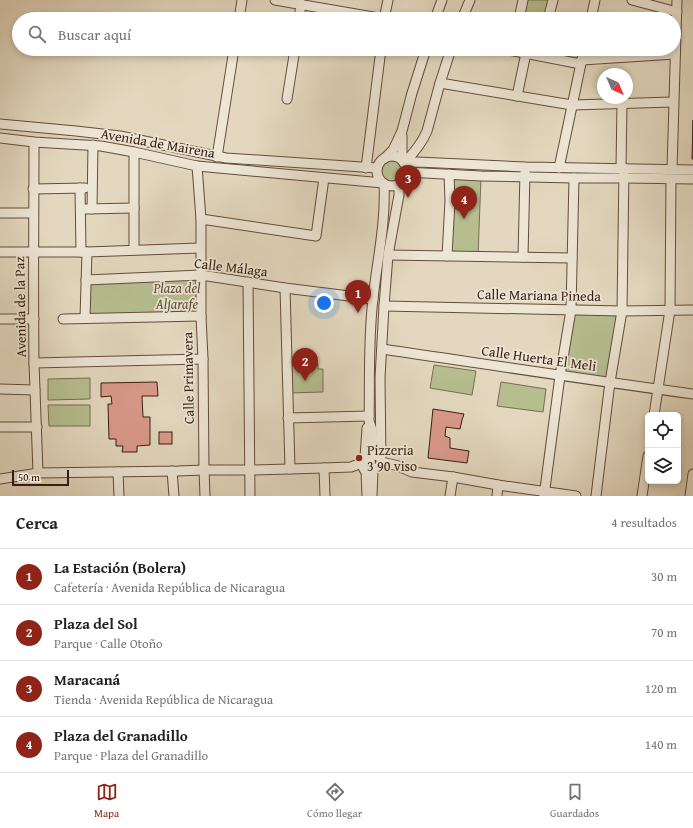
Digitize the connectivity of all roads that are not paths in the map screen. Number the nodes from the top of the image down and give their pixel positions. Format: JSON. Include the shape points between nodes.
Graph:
{"nodes":[{"id":1,"x":242,"y":0,"type":"edge"},
{"id":2,"x":275,"y":0,"type":"edge"},
{"id":3,"x":388,"y":0,"type":"edge"},
{"id":4,"x":442,"y":0,"type":"edge"},
{"id":5,"x":470,"y":0,"type":"edge"},
{"id":6,"x":523,"y":0,"type":"edge"},
{"id":7,"x":552,"y":0,"type":"edge"},
{"id":8,"x":595,"y":0,"type":"edge"},
{"id":9,"x":632,"y":0,"type":"edge"},
{"id":10,"x":677,"y":0,"type":"edge"},
{"id":11,"x":300,"y":3,"type":"edge"},
{"id":12,"x":240,"y":12,"type":"edge"},
{"id":13,"x":347,"y":12,"type":"edge"},
{"id":14,"x":385,"y":12,"type":"edge"},
{"id":15,"x":438,"y":12,"type":"edge"},
{"id":16,"x":465,"y":12,"type":"edge"},
{"id":17,"x":520,"y":12,"type":"edge"},
{"id":18,"x":549,"y":12,"type":"edge"},
{"id":19,"x":592,"y":12,"type":"edge"},
{"id":20,"x":676,"y":12,"type":"joint"},
{"id":21,"x":233,"y":56,"type":"edge"},
{"id":22,"x":294,"y":56,"type":"edge"},
{"id":23,"x":380,"y":56,"type":"edge"},
{"id":24,"x":424,"y":56,"type":"edge"},
{"id":25,"x":449,"y":56,"type":"edge"},
{"id":26,"x":525,"y":56,"type":"edge"},
{"id":27,"x":557,"y":56,"type":"edge"},
{"id":28,"x":583,"y":56,"type":"edge"},
{"id":29,"x":652,"y":56,"type":"edge"},
{"id":30,"x":675,"y":56,"type":"edge"},
{"id":31,"x":582,"y":62,"type":"junction"},
{"id":32,"x":440,"y":83,"type":"junction"},
{"id":33,"x":517,"y":96,"type":"junction"},
{"id":34,"x":287,"y":99,"type":"dead end"},
{"id":35,"x":673,"y":102,"type":"junction"},
{"id":36,"x":622,"y":104,"type":"joint"},
{"id":37,"x":633,"y":104,"type":"edge"},
{"id":38,"x":572,"y":106,"type":"junction"},
{"id":39,"x":0,"y":124,"type":"edge"},
{"id":40,"x":402,"y":131,"type":"junction"},
{"id":41,"x":0,"y":138,"type":"edge"},
{"id":42,"x":34,"y":142,"type":"junction"},
{"id":43,"x":93,"y":145,"type":"junction"},
{"id":44,"x":369,"y":146,"type":"junction"},
{"id":45,"x":134,"y":152,"type":"junction"},
{"id":46,"x":217,"y":157,"type":"junction"},
{"id":47,"x":381,"y":163,"type":"junction"},
{"id":48,"x":404,"y":165,"type":"junction"},
{"id":49,"x":197,"y":166,"type":"junction"},
{"id":50,"x":526,"y":167,"type":"junction"},
{"id":51,"x":366,"y":168,"type":"junction"},
{"id":52,"x":559,"y":168,"type":"junction"},
{"id":53,"x":672,"y":169,"type":"junction"},
{"id":54,"x":693,"y":170,"type":"edge"},
{"id":55,"x":623,"y":171,"type":"junction"},
{"id":56,"x":449,"y":174,"type":"junction"},
{"id":57,"x":524,"y":177,"type":"junction"},
{"id":58,"x":324,"y":178,"type":"junction"},
{"id":59,"x":574,"y":178,"type":"junction"},
{"id":60,"x":672,"y":179,"type":"junction"},
{"id":61,"x":693,"y":180,"type":"edge"},
{"id":62,"x":384,"y":184,"type":"junction"},
{"id":63,"x":398,"y":185,"type":"junction"},
{"id":64,"x":80,"y":188,"type":"junction"},
{"id":65,"x":92,"y":188,"type":"junction"},
{"id":66,"x":33,"y":189,"type":"junction"},
{"id":67,"x":134,"y":208,"type":"junction"},
{"id":68,"x":81,"y":209,"type":"junction"},
{"id":69,"x":92,"y":209,"type":"junction"},
{"id":70,"x":33,"y":212,"type":"junction"},
{"id":71,"x":0,"y":213,"type":"edge"},
{"id":72,"x":201,"y":219,"type":"junction"},
{"id":73,"x":383,"y":224,"type":"junction"},
{"id":74,"x":200,"y":248,"type":"junction"},
{"id":75,"x":134,"y":250,"type":"junction"},
{"id":76,"x":0,"y":252,"type":"edge"},
{"id":77,"x":33,"y":252,"type":"junction"},
{"id":78,"x":84,"y":252,"type":"junction"},
{"id":79,"x":388,"y":255,"type":"junction"},
{"id":80,"x":447,"y":256,"type":"junction"},
{"id":81,"x":523,"y":257,"type":"junction"},
{"id":82,"x":572,"y":258,"type":"junction"},
{"id":83,"x":201,"y":275,"type":"junction"},
{"id":84,"x":86,"y":280,"type":"junction"},
{"id":85,"x":248,"y":282,"type":"junction"},
{"id":86,"x":285,"y":288,"type":"junction"},
{"id":87,"x":373,"y":299,"type":"junction"},
{"id":88,"x":384,"y":306,"type":"junction"},
{"id":89,"x":571,"y":310,"type":"junction"},
{"id":90,"x":670,"y":310,"type":"junction"},
{"id":91,"x":693,"y":310,"type":"edge"},
{"id":92,"x":622,"y":311,"type":"junction"},
{"id":93,"x":201,"y":316,"type":"junction"},
{"id":94,"x":85,"y":318,"type":"junction"},
{"id":95,"x":34,"y":319,"type":"junction"},
{"id":96,"x":63,"y":319,"type":"dead end"},
{"id":97,"x":0,"y":320,"type":"edge"},
{"id":98,"x":382,"y":349,"type":"junction"},
{"id":99,"x":203,"y":359,"type":"junction"},
{"id":100,"x":34,"y":363,"type":"junction"},
{"id":101,"x":560,"y":376,"type":"junction"},
{"id":102,"x":610,"y":382,"type":"junction"},
{"id":103,"x":658,"y":389,"type":"junction"},
{"id":104,"x":0,"y":390,"type":"edge"},
{"id":105,"x":35,"y":390,"type":"junction"},
{"id":106,"x":693,"y":394,"type":"edge"},
{"id":107,"x":654,"y":412,"type":"edge"},
{"id":108,"x":288,"y":418,"type":"junction"},
{"id":109,"x":369,"y":418,"type":"junction"},
{"id":110,"x":0,"y":427,"type":"edge"},
{"id":111,"x":37,"y":427,"type":"junction"},
{"id":112,"x":371,"y":466,"type":"junction"},
{"id":113,"x":324,"y":468,"type":"junction"},
{"id":114,"x":290,"y":469,"type":"junction"},
{"id":115,"x":204,"y":470,"type":"junction"},
{"id":116,"x":250,"y":470,"type":"junction"},
{"id":117,"x":172,"y":471,"type":"junction"},
{"id":118,"x":118,"y":472,"type":"junction"},
{"id":119,"x":38,"y":473,"type":"junction"},
{"id":120,"x":693,"y":474,"type":"edge"},
{"id":121,"x":645,"y":476,"type":"edge"},
{"id":122,"x":453,"y":477,"type":"junction"},
{"id":123,"x":0,"y":478,"type":"edge"},
{"id":124,"x":498,"y":485,"type":"junction"},
{"id":125,"x":545,"y":494,"type":"edge"},
{"id":126,"x":118,"y":496,"type":"edge"},
{"id":127,"x":174,"y":496,"type":"edge"},
{"id":128,"x":205,"y":496,"type":"edge"},
{"id":129,"x":250,"y":496,"type":"edge"},
{"id":130,"x":325,"y":496,"type":"edge"},
{"id":131,"x":367,"y":496,"type":"edge"},
{"id":132,"x":372,"y":496,"type":"edge"},
{"id":133,"x":450,"y":496,"type":"edge"},
{"id":134,"x":497,"y":496,"type":"edge"},
{"id":135,"x":576,"y":496,"type":"edge"},
{"id":136,"x":596,"y":496,"type":"edge"},
{"id":137,"x":642,"y":496,"type":"edge"},
{"id":138,"x":690,"y":496,"type":"edge"}],
"edges":[{"from":1,"to":12,"type":"street"},
{"from":2,"to":11,"type":"street"},
{"from":3,"to":14,"type":"street"},
{"from":4,"to":15,"type":"street"},
{"from":5,"to":16,"type":"street"},
{"from":6,"to":17,"type":"street"},
{"from":7,"to":18,"type":"street"},
{"from":8,"to":19,"type":"street"},
{"from":9,"to":20,"type":"street"},
{"from":10,"to":20,"type":"street"},
{"from":11,"to":13,"type":"street"},
{"from":21,"to":46,"type":"street"},
{"from":22,"to":34,"type":"street"},
{"from":23,"to":44,"type":"street"},
{"from":24,"to":40,"type":"street"},
{"from":25,"to":32,"type":"street"},
{"from":26,"to":33,"type":"street"},
{"from":27,"to":31,"type":"street"},
{"from":28,"to":31,"type":"street"},
{"from":29,"to":31,"type":"street"},
{"from":30,"to":35,"type":"street"},
{"from":31,"to":38,"type":"street"},
{"from":32,"to":33,"type":"street"},
{"from":32,"to":48,"type":"street","via":[[425,136]]},
{"from":33,"to":38,"type":"street"},
{"from":35,"to":37,"type":"street"},
{"from":35,"to":53,"type":"street"},
{"from":36,"to":38,"type":"street"},
{"from":36,"to":55,"type":"street"},
{"from":38,"to":52,"type":"street"},
{"from":39,"to":46,"type":"street","via":[[120,136]]},
{"from":40,"to":47,"type":"street","via":[[393,150]]},
{"from":40,"to":48,"type":"street"},
{"from":41,"to":42,"type":"street","name":"Avenida de Mairena"},
{"from":42,"to":43,"type":"street","name":"Avenida de Mairena"},
{"from":42,"to":66,"type":"street","name":"Avenida de la Paz"},
{"from":43,"to":45,"type":"street","name":"Avenida de Mairena"},
{"from":43,"to":65,"type":"street"},
{"from":44,"to":47,"type":"street"},
{"from":44,"to":51,"type":"street"},
{"from":45,"to":49,"type":"street","name":"Avenida de Mairena"},
{"from":45,"to":67,"type":"street"},
{"from":46,"to":51,"type":"street"},
{"from":47,"to":48,"type":"street","via":[[394,157]]},
{"from":47,"to":51,"type":"street"},
{"from":47,"to":62,"type":"street","via":[[378,176]]},
{"from":48,"to":50,"type":"street","via":[[418,162]]},
{"from":48,"to":56,"type":"street"},
{"from":48,"to":63,"type":"street","via":[[404,179]]},
{"from":49,"to":58,"type":"street","name":"Avenida de Mairena"},
{"from":49,"to":72,"type":"street","name":"Calle Primavera"},
{"from":50,"to":52,"type":"street"},
{"from":50,"to":57,"type":"street"},
{"from":52,"to":55,"type":"street"},
{"from":53,"to":54,"type":"street"},
{"from":53,"to":55,"type":"street"},
{"from":55,"to":59,"type":"street"},
{"from":55,"to":60,"type":"street"},
{"from":55,"to":92,"type":"street"},
{"from":56,"to":57,"type":"street"},
{"from":56,"to":80,"type":"street"},
{"from":57,"to":59,"type":"street"},
{"from":57,"to":81,"type":"street"},
{"from":58,"to":62,"type":"street","name":"Avenida de Mairena"},
{"from":58,"to":72,"type":"street","via":[[316,236]]},
{"from":59,"to":82,"type":"street"},
{"from":60,"to":61,"type":"street"},
{"from":60,"to":90,"type":"street"},
{"from":62,"to":63,"type":"street"},
{"from":62,"to":73,"type":"street"},
{"from":63,"to":73,"type":"street"},
{"from":63,"to":79,"type":"street","via":[[399,195]]},
{"from":64,"to":65,"type":"street"},
{"from":64,"to":66,"type":"street"},
{"from":64,"to":68,"type":"street"},
{"from":65,"to":69,"type":"street"},
{"from":66,"to":70,"type":"street","name":"Avenida de la Paz"},
{"from":67,"to":69,"type":"street"},
{"from":67,"to":75,"type":"street"},
{"from":68,"to":69,"type":"street"},
{"from":68,"to":78,"type":"street"},
{"from":70,"to":71,"type":"street"},
{"from":70,"to":77,"type":"street","name":"Avenida de la Paz"},
{"from":72,"to":74,"type":"street","name":"Calle Primavera"},
{"from":73,"to":87,"type":"street"},
{"from":74,"to":75,"type":"street"},
{"from":74,"to":83,"type":"street","name":"Calle Primavera"},
{"from":75,"to":78,"type":"street"},
{"from":76,"to":77,"type":"street"},
{"from":77,"to":78,"type":"street"},
{"from":77,"to":95,"type":"street","name":"Avenida de la Paz"},
{"from":78,"to":84,"type":"street"},
{"from":79,"to":80,"type":"street"},
{"from":79,"to":88,"type":"street"},
{"from":80,"to":81,"type":"street"},
{"from":81,"to":82,"type":"street"},
{"from":82,"to":89,"type":"street"},
{"from":83,"to":84,"type":"street","name":"Calle Málaga"},
{"from":83,"to":85,"type":"street","name":"Calle Málaga"},
{"from":83,"to":93,"type":"street","name":"Calle Primavera"},
{"from":84,"to":94,"type":"street"},
{"from":85,"to":86,"type":"street","name":"Calle Málaga"},
{"from":85,"to":116,"type":"street"},
{"from":86,"to":87,"type":"street","name":"Calle Málaga"},
{"from":86,"to":108,"type":"street"},
{"from":87,"to":109,"type":"street","via":[[369,347]]},
{"from":88,"to":89,"type":"street","name":"Calle Mariana Pineda"},
{"from":88,"to":98,"type":"street"},
{"from":89,"to":92,"type":"street","name":"Calle Mariana Pineda"},
{"from":89,"to":101,"type":"street"},
{"from":90,"to":91,"type":"street","name":"Calle Mariana Pineda"},
{"from":90,"to":92,"type":"street","name":"Calle Mariana Pineda"},
{"from":90,"to":103,"type":"street"},
{"from":92,"to":102,"type":"street"},
{"from":93,"to":94,"type":"street"},
{"from":93,"to":99,"type":"street","name":"Calle Primavera"},
{"from":94,"to":96,"type":"street"},
{"from":95,"to":97,"type":"street"},
{"from":95,"to":100,"type":"street","name":"Avenida de la Paz"},
{"from":98,"to":101,"type":"street","name":"Calle Huerta El Meli"},
{"from":98,"to":112,"type":"street"},
{"from":99,"to":100,"type":"street"},
{"from":99,"to":115,"type":"street","name":"Calle Primavera"},
{"from":100,"to":105,"type":"street","name":"Avenida de la Paz"},
{"from":101,"to":102,"type":"street","name":"Calle Huerta El Meli"},
{"from":101,"to":125,"type":"street"},
{"from":102,"to":103,"type":"street","name":"Calle Huerta El Meli"},
{"from":102,"to":136,"type":"street"},
{"from":103,"to":106,"type":"street","name":"Calle Huerta El Meli"},
{"from":103,"to":107,"type":"street"},
{"from":104,"to":105,"type":"street"},
{"from":105,"to":111,"type":"street","name":"Avenida de la Paz"},
{"from":108,"to":109,"type":"street"},
{"from":108,"to":114,"type":"street"},
{"from":109,"to":112,"type":"street","via":[[372,430]]},
{"from":110,"to":111,"type":"street"},
{"from":111,"to":119,"type":"street","name":"Avenida de la Paz"},
{"from":112,"to":113,"type":"street"},
{"from":112,"to":122,"type":"street","via":[[400,466],[412,472]]},
{"from":112,"to":131,"type":"street"},
{"from":112,"to":132,"type":"street"},
{"from":113,"to":114,"type":"street"},
{"from":113,"to":130,"type":"street"},
{"from":114,"to":116,"type":"street"},
{"from":115,"to":116,"type":"street"},
{"from":115,"to":117,"type":"street"},
{"from":115,"to":128,"type":"street","name":"Calle Primavera"},
{"from":116,"to":129,"type":"street"},
{"from":117,"to":118,"type":"street"},
{"from":117,"to":127,"type":"street"},
{"from":118,"to":119,"type":"street"},
{"from":118,"to":126,"type":"street"},
{"from":119,"to":123,"type":"street"},
{"from":120,"to":138,"type":"street"},
{"from":121,"to":137,"type":"street"},
{"from":122,"to":124,"type":"street"},
{"from":122,"to":133,"type":"street"},
{"from":124,"to":125,"type":"street"},
{"from":124,"to":134,"type":"street"},
{"from":125,"to":135,"type":"street"}]}
